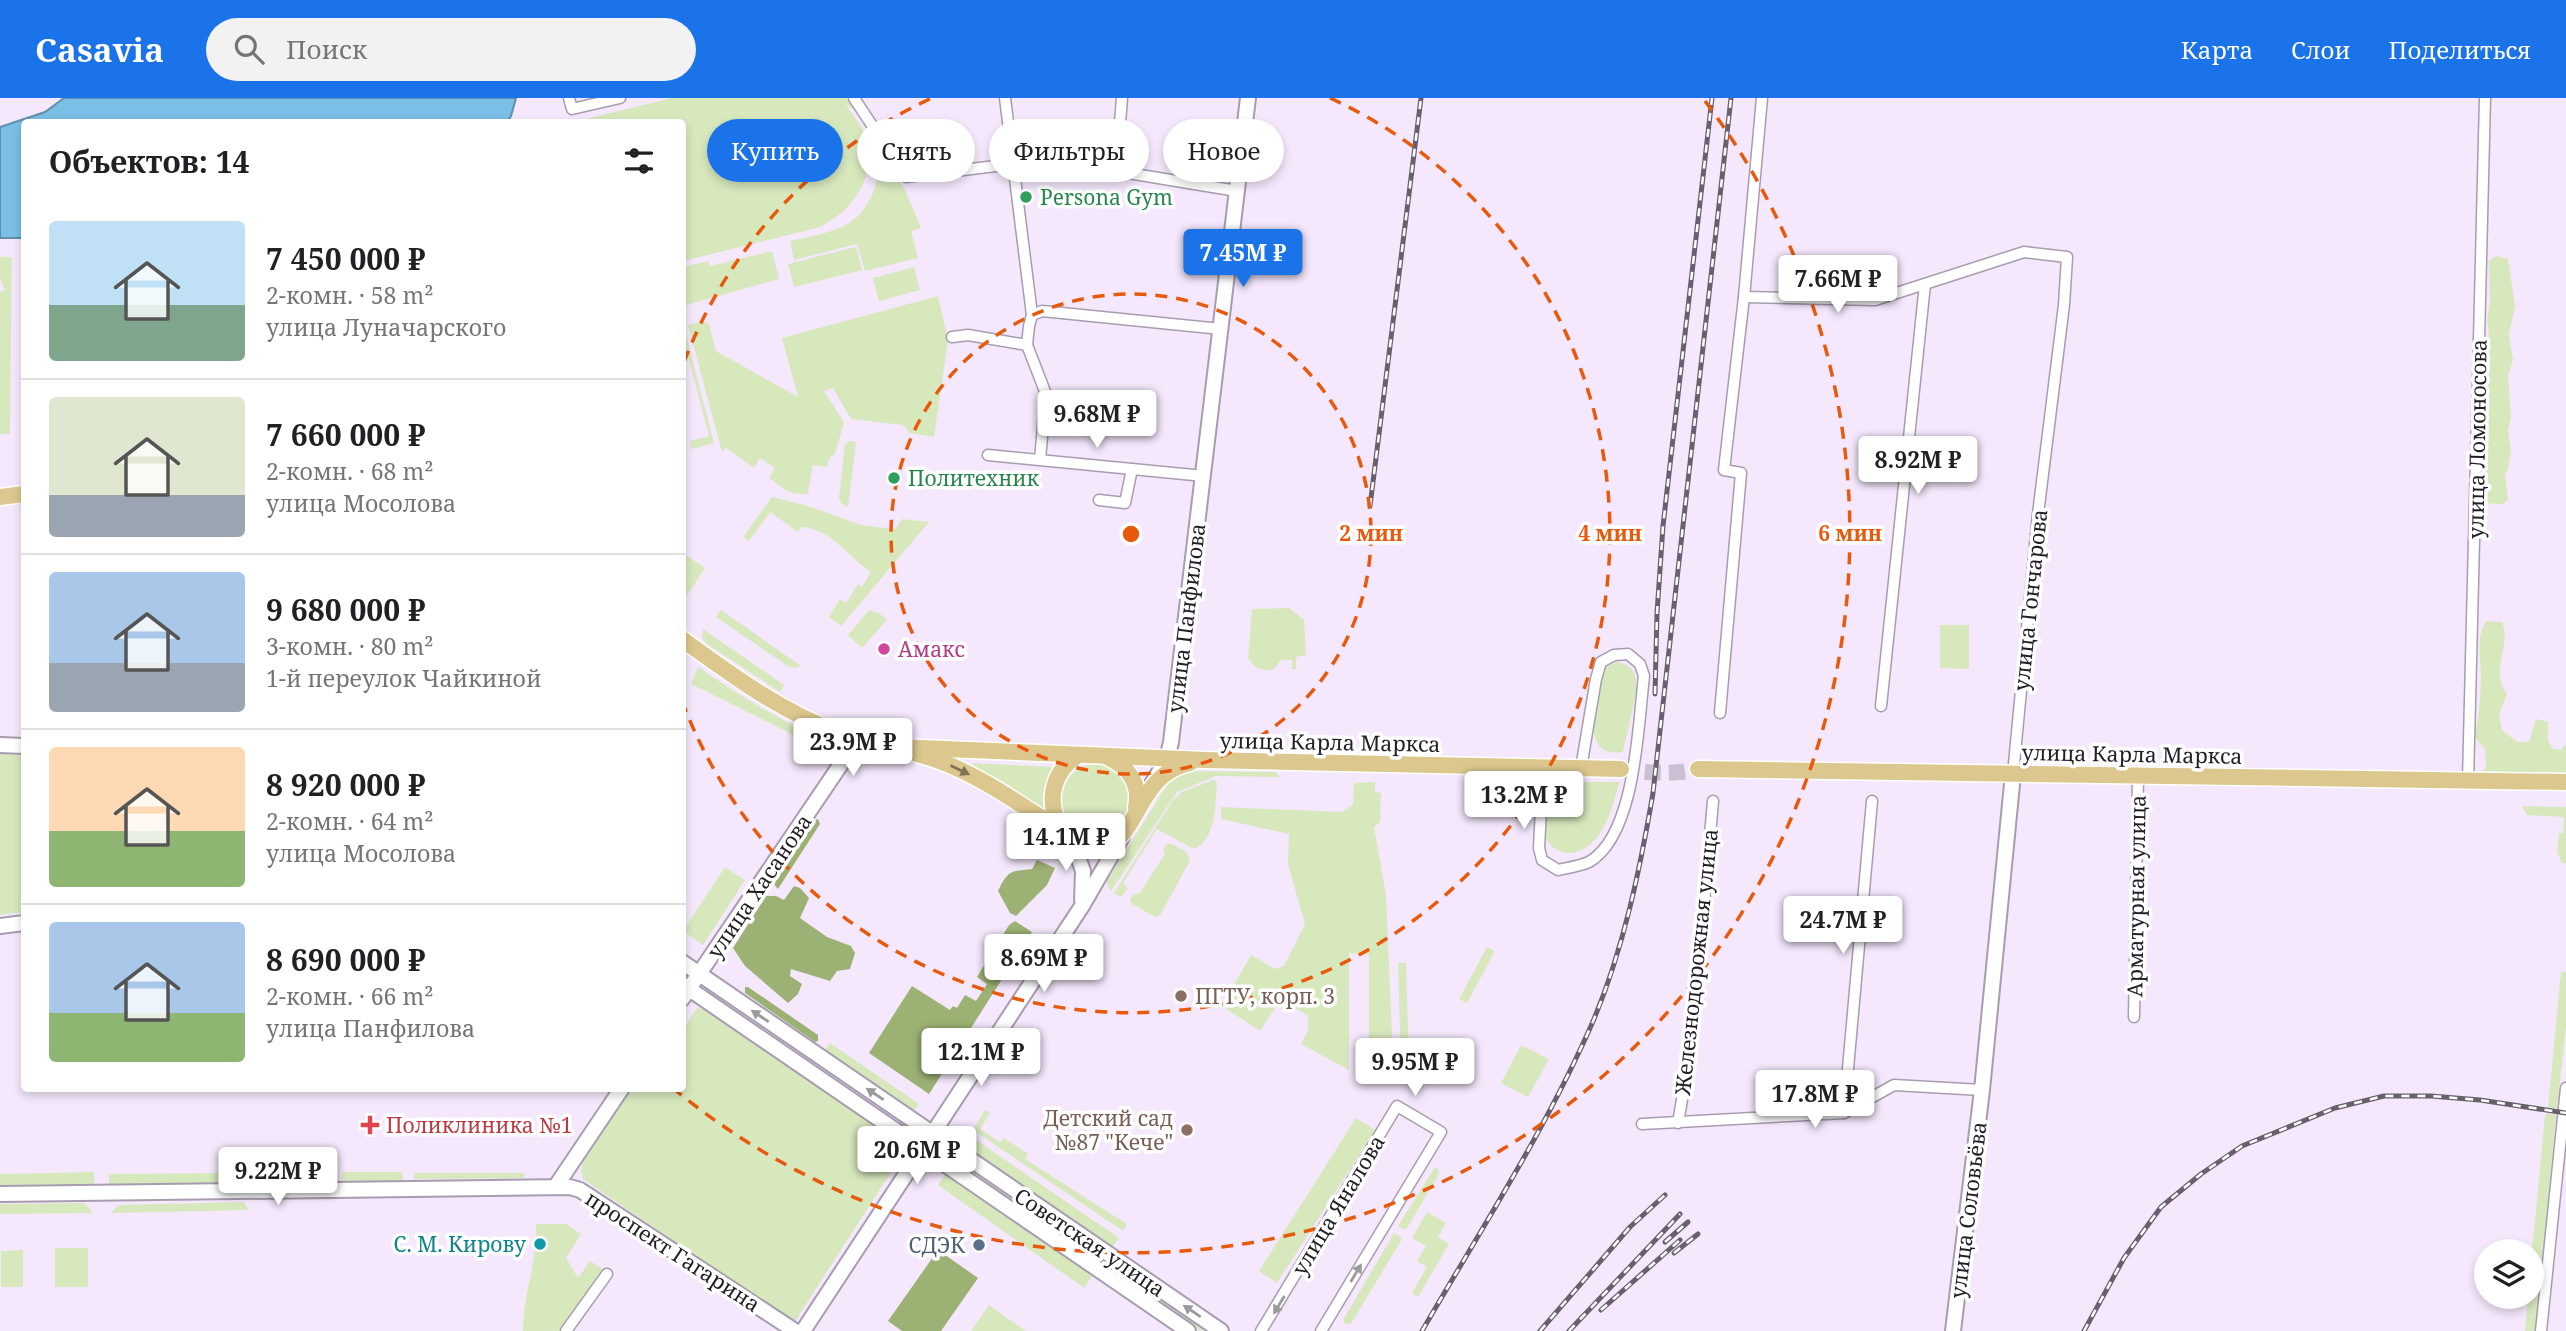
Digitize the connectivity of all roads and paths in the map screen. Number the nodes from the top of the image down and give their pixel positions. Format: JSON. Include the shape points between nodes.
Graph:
{"nodes":[{"id":1,"x":569,"y":98,"type":"edge"},
{"id":2,"x":620,"y":98,"type":"edge"},
{"id":3,"x":854,"y":98,"type":"edge"},
{"id":4,"x":1004,"y":98,"type":"edge"},
{"id":5,"x":1122,"y":98,"type":"edge"},
{"id":6,"x":1248,"y":98,"type":"edge"},
{"id":7,"x":1762,"y":98,"type":"edge"},
{"id":8,"x":2485,"y":98,"type":"edge"},
{"id":9,"x":1007,"y":119,"type":"edge"},
{"id":10,"x":1120,"y":119,"type":"edge"},
{"id":11,"x":989,"y":167,"type":"edge"},
{"id":12,"x":1149,"y":176,"type":"edge"},
{"id":13,"x":1014,"y":182,"type":"edge"},
{"id":14,"x":1237,"y":191,"type":"junction"},
{"id":15,"x":1925,"y":284,"type":"junction"},
{"id":16,"x":1744,"y":297,"type":"junction"},
{"id":17,"x":1032,"y":316,"type":"junction"},
{"id":18,"x":1221,"y":329,"type":"junction"},
{"id":19,"x":952,"y":337,"type":"dead end"},
{"id":20,"x":1027,"y":345,"type":"junction"},
{"id":21,"x":988,"y":455,"type":"dead end"},
{"id":22,"x":1040,"y":459,"type":"junction"},
{"id":23,"x":1132,"y":469,"type":"junction"},
{"id":24,"x":1204,"y":476,"type":"junction"},
{"id":25,"x":21,"y":494,"type":"edge"},
{"id":26,"x":0,"y":497,"type":"edge"},
{"id":27,"x":1099,"y":500,"type":"dead end"},
{"id":28,"x":686,"y":642,"type":"edge"},
{"id":29,"x":1881,"y":706,"type":"dead end"},
{"id":30,"x":1720,"y":713,"type":"dead end"},
{"id":31,"x":858,"y":739,"type":"junction"},
{"id":32,"x":0,"y":745,"type":"edge"},
{"id":33,"x":21,"y":746,"type":"edge"},
{"id":34,"x":896,"y":747,"type":"junction"},
{"id":35,"x":1077,"y":756,"type":"junction"},
{"id":36,"x":1106,"y":757,"type":"junction"},
{"id":37,"x":1167,"y":759,"type":"junction"},
{"id":38,"x":1206,"y":760,"type":"junction"},
{"id":39,"x":1543,"y":767,"type":"junction"},
{"id":40,"x":1581,"y":768,"type":"junction"},
{"id":41,"x":1621,"y":769,"type":"tunnel mouth"},
{"id":42,"x":1698,"y":769,"type":"tunnel mouth"},
{"id":43,"x":2013,"y":774,"type":"junction"},
{"id":44,"x":2138,"y":775,"type":"junction"},
{"id":45,"x":2468,"y":780,"type":"junction"},
{"id":46,"x":2566,"y":782,"type":"edge"},
{"id":47,"x":1150,"y":788,"type":"junction"},
{"id":48,"x":1713,"y":801,"type":"dead end"},
{"id":49,"x":1872,"y":801,"type":"dead end"},
{"id":50,"x":1135,"y":813,"type":"junction"},
{"id":51,"x":1123,"y":834,"type":"junction"},
{"id":52,"x":1068,"y":835,"type":"junction"},
{"id":53,"x":1082,"y":906,"type":"junction"},
{"id":54,"x":21,"y":923,"type":"edge"},
{"id":55,"x":0,"y":926,"type":"edge"},
{"id":56,"x":686,"y":965,"type":"edge"},
{"id":57,"x":699,"y":974,"type":"junction"},
{"id":58,"x":686,"y":989,"type":"edge"},
{"id":59,"x":686,"y":991,"type":"edge"},
{"id":60,"x":2134,"y":1017,"type":"dead end"},
{"id":61,"x":2566,"y":1087,"type":"edge"},
{"id":62,"x":1982,"y":1090,"type":"junction"},
{"id":63,"x":619,"y":1092,"type":"edge"},
{"id":64,"x":1844,"y":1113,"type":"junction"},
{"id":65,"x":1678,"y":1123,"type":"junction"},
{"id":66,"x":1642,"y":1124,"type":"dead end"},
{"id":67,"x":931,"y":1133,"type":"junction"},
{"id":68,"x":921,"y":1147,"type":"junction"},
{"id":69,"x":556,"y":1186,"type":"junction"},
{"id":70,"x":0,"y":1194,"type":"edge"},
{"id":71,"x":607,"y":1274,"type":"dead end"},
{"id":72,"x":566,"y":1331,"type":"edge"},
{"id":73,"x":794,"y":1331,"type":"edge"},
{"id":74,"x":803,"y":1331,"type":"edge"},
{"id":75,"x":1188,"y":1331,"type":"edge"},
{"id":76,"x":1221,"y":1331,"type":"edge"},
{"id":77,"x":1261,"y":1331,"type":"edge"},
{"id":78,"x":1321,"y":1331,"type":"edge"},
{"id":79,"x":1953,"y":1331,"type":"edge"},
{"id":80,"x":2541,"y":1331,"type":"edge"}],
"edges":[{"from":1,"to":2,"type":"street","via":[[572,110]]},
{"from":3,"to":11,"type":"street","via":[[906,177]]},
{"from":4,"to":9,"type":"street"},
{"from":5,"to":10,"type":"street"},
{"from":6,"to":14,"type":"street","name":"улица Панфилова"},
{"from":7,"to":16,"type":"street"},
{"from":8,"to":45,"type":"street","name":"улица Ломоносова"},
{"from":12,"to":14,"type":"street"},
{"from":13,"to":17,"type":"street"},
{"from":14,"to":18,"type":"street","name":"улица Панфилова"},
{"from":15,"to":16,"type":"street","via":[[1875,300]]},
{"from":15,"to":29,"type":"street"},
{"from":15,"to":43,"type":"street","name":"улица Гончарова","via":[[2024,252],[2067,257]]},
{"from":16,"to":30,"type":"street","via":[[1724,470],[1741,473]]},
{"from":17,"to":18,"type":"street","via":[[1042,311]]},
{"from":17,"to":20,"type":"street"},
{"from":18,"to":24,"type":"street","name":"улица Панфилова"},
{"from":19,"to":20,"type":"street","via":[[968,335]]},
{"from":20,"to":22,"type":"street","via":[[1046,394]]},
{"from":21,"to":22,"type":"street"},
{"from":22,"to":23,"type":"street"},
{"from":23,"to":24,"type":"street"},
{"from":23,"to":27,"type":"street","via":[[1125,503]]},
{"from":24,"to":37,"type":"street","name":"улица Панфилова"},
{"from":25,"to":26,"type":"main road"},
{"from":28,"to":31,"type":"main road","via":[[781,707]]},
{"from":31,"to":34,"type":"main road"},
{"from":31,"to":57,"type":"street","name":"улица Хасанова"},
{"from":32,"to":33,"type":"street"},
{"from":34,"to":35,"type":"main road"},
{"from":34,"to":52,"type":"main road","one_way":true,"via":[[955,767]]},
{"from":35,"to":36,"type":"main road"},
{"from":35,"to":52,"type":"main road","via":[[1063,768],[1052,792],[1055,817]]},
{"from":36,"to":37,"type":"main road","name":"улица Карла Маркса"},
{"from":36,"to":50,"type":"main road","via":[[1118,762],[1133,780],[1138,800]]},
{"from":37,"to":38,"type":"main road","name":"улица Карла Маркса"},
{"from":37,"to":47,"type":"street"},
{"from":38,"to":39,"type":"main road","name":"улица Карла Маркса"},
{"from":38,"to":47,"type":"main road","name":"улица Карла Маркса","via":[[1181,765]]},
{"from":39,"to":40,"type":"main road","name":"улица Карла Маркса"},
{"from":39,"to":40,"type":"street","via":[[1542,860],[1558,870],[1588,862],[1603,850],[1629,796],[1644,676],[1640,664],[1628,654],[1601,662]]},
{"from":40,"to":41,"type":"main road","name":"улица Карла Маркса"},
{"from":42,"to":43,"type":"main road","name":"улица Карла Маркса"},
{"from":43,"to":44,"type":"main road","name":"улица Карла Маркса"},
{"from":43,"to":62,"type":"street","name":"улица Гончарова"},
{"from":44,"to":45,"type":"main road","name":"улица Карла Маркса"},
{"from":44,"to":60,"type":"street","name":"Арматурная улица"},
{"from":45,"to":46,"type":"main road","name":"улица Карла Маркса"},
{"from":47,"to":50,"type":"main road"},
{"from":48,"to":65,"type":"street","name":"Железнодорожная улица","via":[[1692,1041]]},
{"from":49,"to":64,"type":"street"},
{"from":50,"to":51,"type":"main road"},
{"from":51,"to":52,"type":"main road","via":[[1098,846]]},
{"from":51,"to":53,"type":"street"},
{"from":52,"to":53,"type":"street","via":[[1083,871]]},
{"from":53,"to":67,"type":"street"},
{"from":54,"to":55,"type":"street"},
{"from":56,"to":57,"type":"street","name":"Советская улица"},
{"from":57,"to":58,"type":"street","name":"улица Хасанова"},
{"from":67,"to":57,"type":"street","name":"Советская улица","one_way":true},
{"from":59,"to":68,"type":"street","name":"Советская улица"},
{"from":61,"to":80,"type":"street"},
{"from":62,"to":64,"type":"street","via":[[1894,1084]]},
{"from":62,"to":79,"type":"street","name":"улица Соловьёва"},
{"from":63,"to":69,"type":"street"},
{"from":64,"to":65,"type":"street"},
{"from":65,"to":66,"type":"street"},
{"from":67,"to":68,"type":"street"},
{"from":76,"to":67,"type":"street","name":"Советская улица","one_way":true},
{"from":68,"to":74,"type":"street"},
{"from":68,"to":75,"type":"street","name":"Советская улица"},
{"from":69,"to":70,"type":"street","name":"проспект Гагарина"},
{"from":69,"to":73,"type":"street","name":"проспект Гагарина","via":[[580,1190]]},
{"from":71,"to":72,"type":"street"},
{"from":78,"to":77,"type":"street","name":"улица Яналова","one_way":true,"via":[[1441,1132],[1397,1105]]}]}
